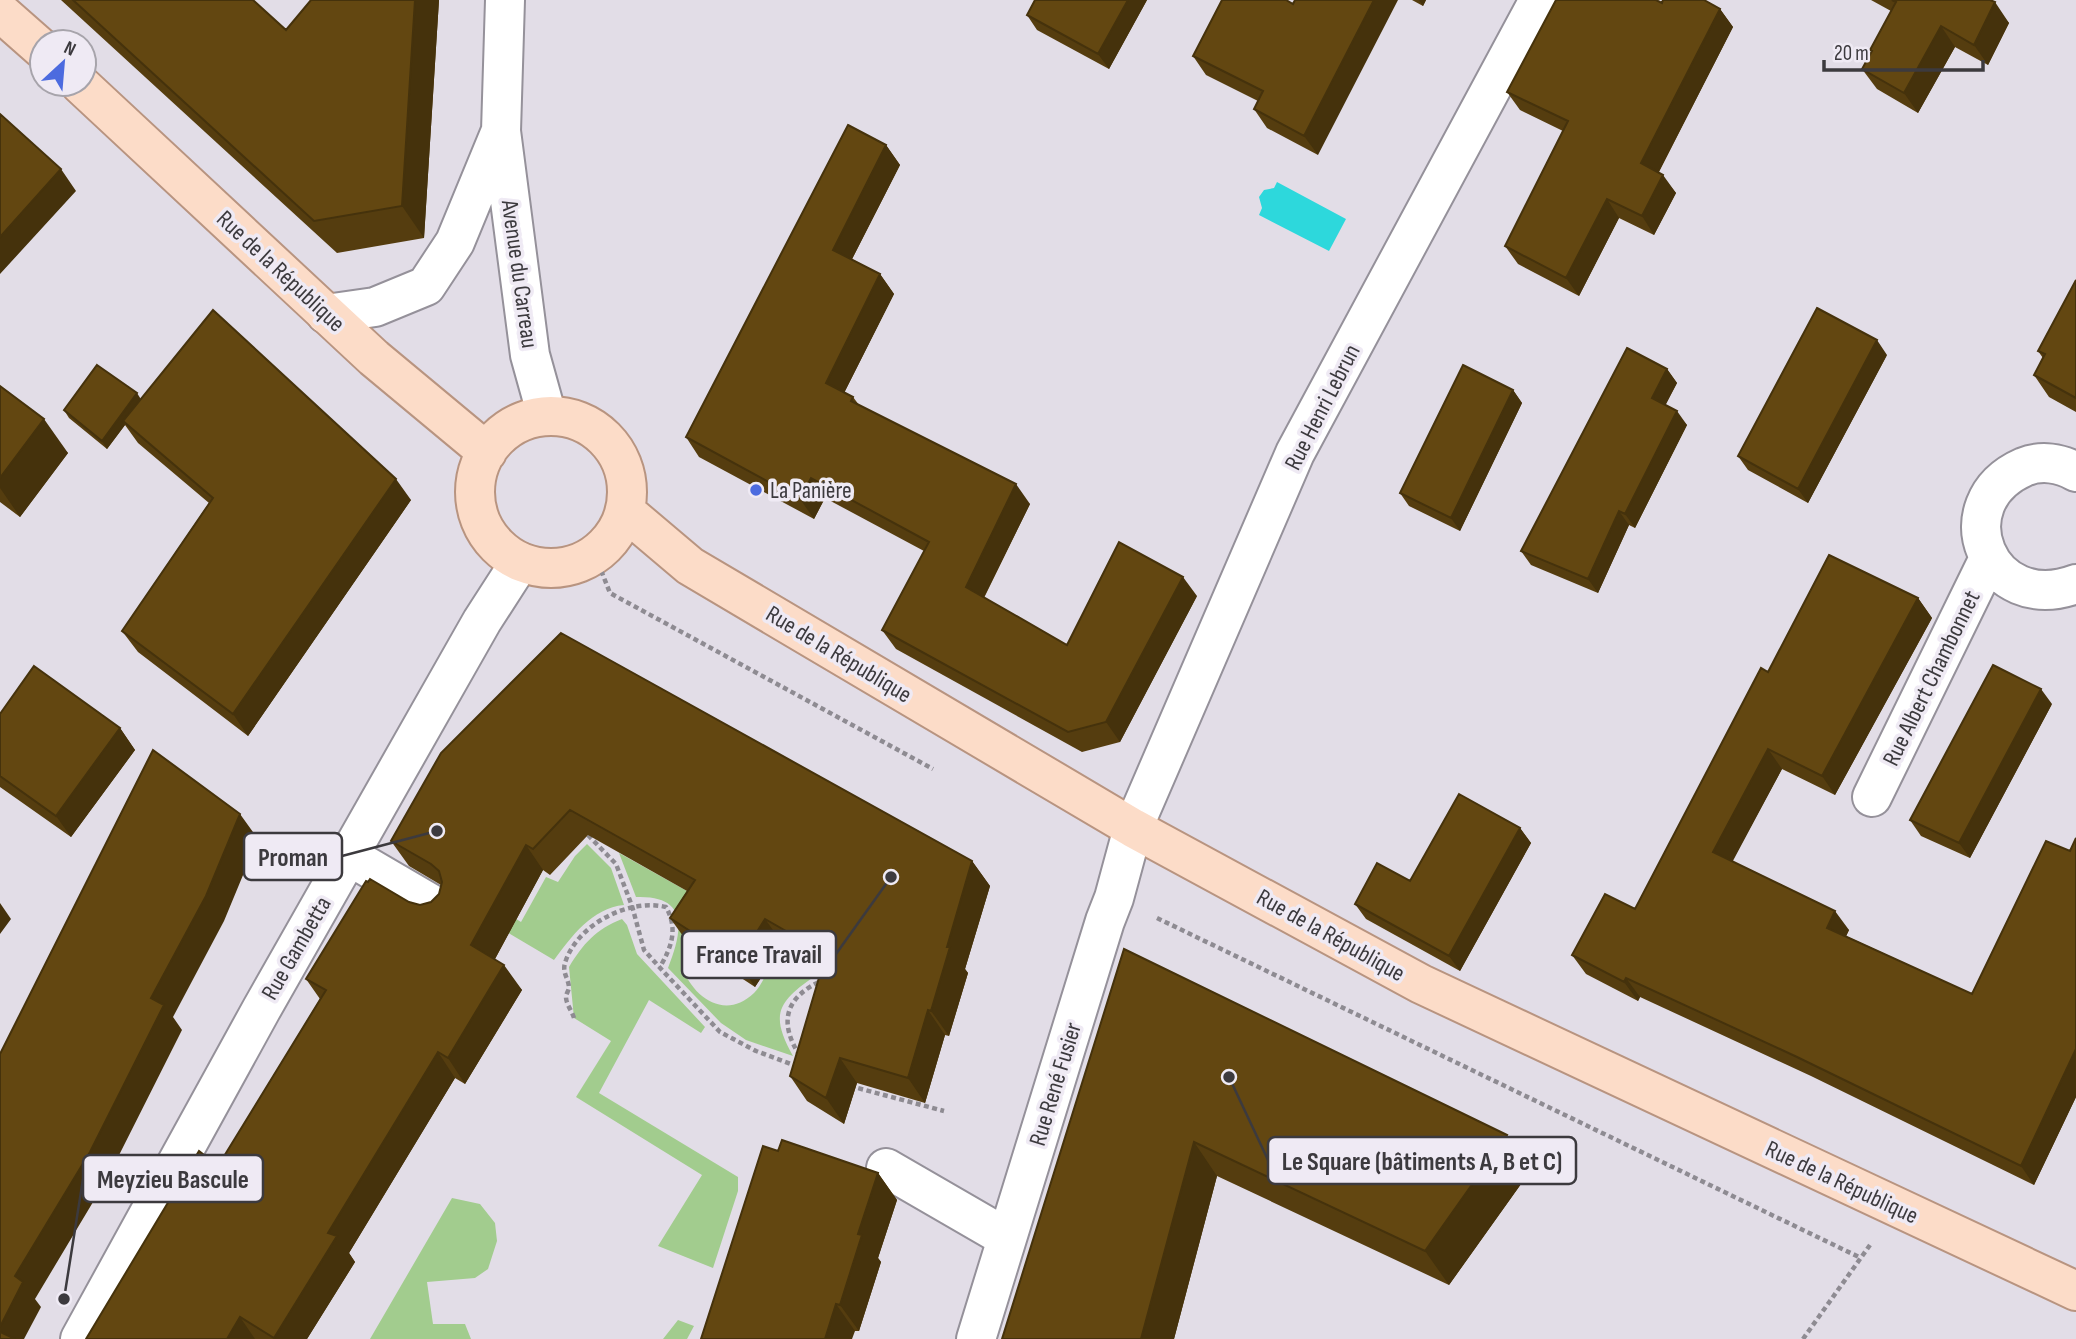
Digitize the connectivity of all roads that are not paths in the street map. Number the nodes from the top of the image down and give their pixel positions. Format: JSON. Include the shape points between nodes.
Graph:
{"nodes":[{"id":1,"x":505,"y":0,"type":"edge"},
{"id":2,"x":1539,"y":0,"type":"edge"},
{"id":3,"x":0,"y":12,"type":"edge"},
{"id":4,"x":28,"y":37,"type":"edge"},
{"id":5,"x":95,"y":98,"type":"edge"},
{"id":6,"x":501,"y":131,"type":"junction"},
{"id":7,"x":326,"y":314,"type":"junction"},
{"id":8,"x":547,"y":416,"type":"junction"},
{"id":9,"x":487,"y":452,"type":"junction"},
{"id":10,"x":2076,"y":472,"type":"edge"},
{"id":11,"x":625,"y":511,"type":"junction"},
{"id":12,"x":1989,"y":558,"type":"junction"},
{"id":13,"x":520,"y":562,"type":"junction"},
{"id":14,"x":2076,"y":583,"type":"edge"},
{"id":15,"x":1872,"y":797,"type":"dead end"},
{"id":16,"x":1133,"y":828,"type":"junction"},
{"id":17,"x":349,"y":856,"type":"junction"},
{"id":18,"x":438,"y":908,"type":"edge"},
{"id":19,"x":886,"y":1168,"type":"dead end"},
{"id":20,"x":1007,"y":1238,"type":"junction"},
{"id":21,"x":2076,"y":1291,"type":"edge"},
{"id":22,"x":80,"y":1339,"type":"edge"},
{"id":23,"x":976,"y":1339,"type":"edge"}],
"edges":[{"from":1,"to":6,"type":"street","name":"Avenue du Carreau"},
{"from":2,"to":16,"type":"street","name":"Rue Henri Lebrun","via":[[1295,453]]},
{"from":3,"to":4,"type":"main road"},
{"from":5,"to":7,"type":"main road","name":"Rue de la République"},
{"from":6,"to":7,"type":"street","name":"Avenue du Carreau","via":[[456,242],[426,286],[375,307]]},
{"from":6,"to":8,"type":"street","name":"Avenue du Carreau","via":[[530,355]]},
{"from":7,"to":9,"type":"main road","name":"Rue de la République"},
{"from":8,"to":9,"type":"main road","via":[[523,421],[502,434]]},
{"from":8,"to":11,"type":"main road","via":[[570,418],[592,428],[610,444],[622,465]]},
{"from":9,"to":13,"type":"main road","via":[[477,476],[476,502],[483,527],[499,547]]},
{"from":10,"to":12,"type":"street","via":[[2051,463],[2031,464],[1997,484],[1981,520]]},
{"from":11,"to":13,"type":"main road","via":[[619,528],[595,555],[571,566],[545,568]]},
{"from":11,"to":16,"type":"main road","name":"Rue de la République","via":[[690,566]]},
{"from":12,"to":14,"type":"street","name":"Rue Albert Chambonnet","via":[[2002,574],[2038,591]]},
{"from":12,"to":15,"type":"street","name":"Rue Albert Chambonnet"},
{"from":13,"to":17,"type":"street","name":"Rue Gambetta"},
{"from":16,"to":20,"type":"street","name":"Rue René Fusier"},
{"from":16,"to":21,"type":"main road","name":"Rue de la République","via":[[1421,984]]},
{"from":17,"to":18,"type":"street"},
{"from":17,"to":22,"type":"street","name":"Rue Gambetta"},
{"from":19,"to":20,"type":"street"},
{"from":20,"to":23,"type":"street","name":"Rue René Fusier"}]}
